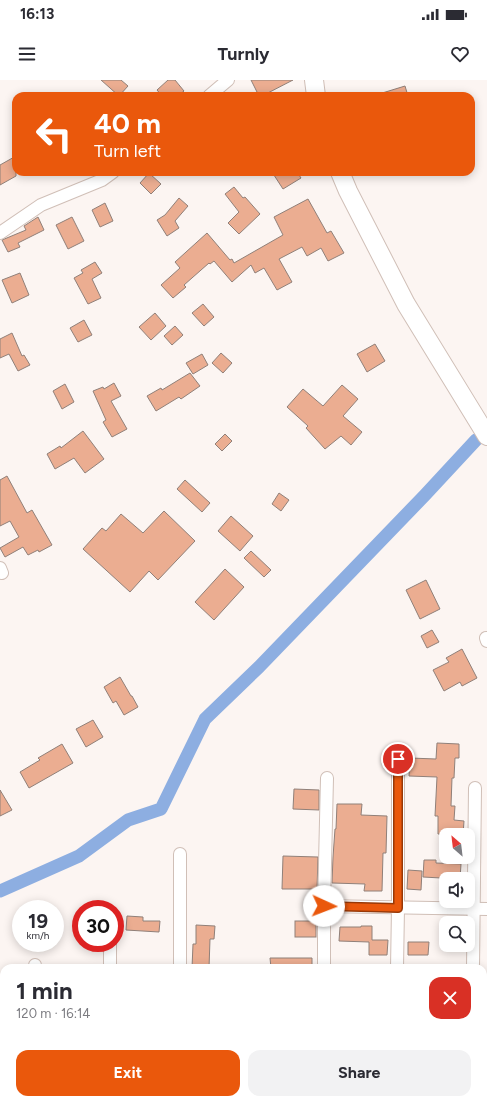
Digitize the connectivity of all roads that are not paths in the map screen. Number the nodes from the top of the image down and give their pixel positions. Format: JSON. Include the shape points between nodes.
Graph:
{"nodes":[{"id":1,"x":228,"y":80,"type":"edge"},
{"id":2,"x":314,"y":80,"type":"edge"},
{"id":3,"x":214,"y":92,"type":"edge"},
{"id":4,"x":316,"y":92,"type":"edge"},
{"id":5,"x":108,"y":176,"type":"edge"},
{"id":6,"x":342,"y":176,"type":"edge"},
{"id":7,"x":0,"y":233,"type":"edge"},
{"id":8,"x":487,"y":436,"type":"edge"},
{"id":9,"x":398,"y":759,"type":"dead end"},
{"id":10,"x":327,"y":778,"type":"dead end"},
{"id":11,"x":475,"y":788,"type":"dead end"},
{"id":12,"x":180,"y":854,"type":"dead end"},
{"id":13,"x":324,"y":906,"type":"junction"},
{"id":14,"x":398,"y":908,"type":"junction"},
{"id":15,"x":474,"y":909,"type":"junction"},
{"id":16,"x":487,"y":909,"type":"edge"},
{"id":17,"x":110,"y":952,"type":"edge"},
{"id":18,"x":110,"y":964,"type":"edge"},
{"id":19,"x":180,"y":964,"type":"edge"},
{"id":20,"x":324,"y":964,"type":"edge"},
{"id":21,"x":397,"y":964,"type":"edge"},
{"id":22,"x":473,"y":964,"type":"edge"}],
"edges":[{"from":1,"to":3,"type":"street"},
{"from":2,"to":4,"type":"highway"},
{"from":5,"to":7,"type":"street","via":[[41,205]]},
{"from":6,"to":8,"type":"highway","via":[[406,304]]},
{"from":9,"to":14,"type":"street"},
{"from":10,"to":13,"type":"street"},
{"from":11,"to":15,"type":"street"},
{"from":12,"to":19,"type":"street"},
{"from":13,"to":14,"type":"street"},
{"from":13,"to":20,"type":"street"},
{"from":14,"to":15,"type":"street"},
{"from":14,"to":21,"type":"street"},
{"from":15,"to":16,"type":"street"},
{"from":15,"to":22,"type":"street"},
{"from":17,"to":18,"type":"street"}]}
